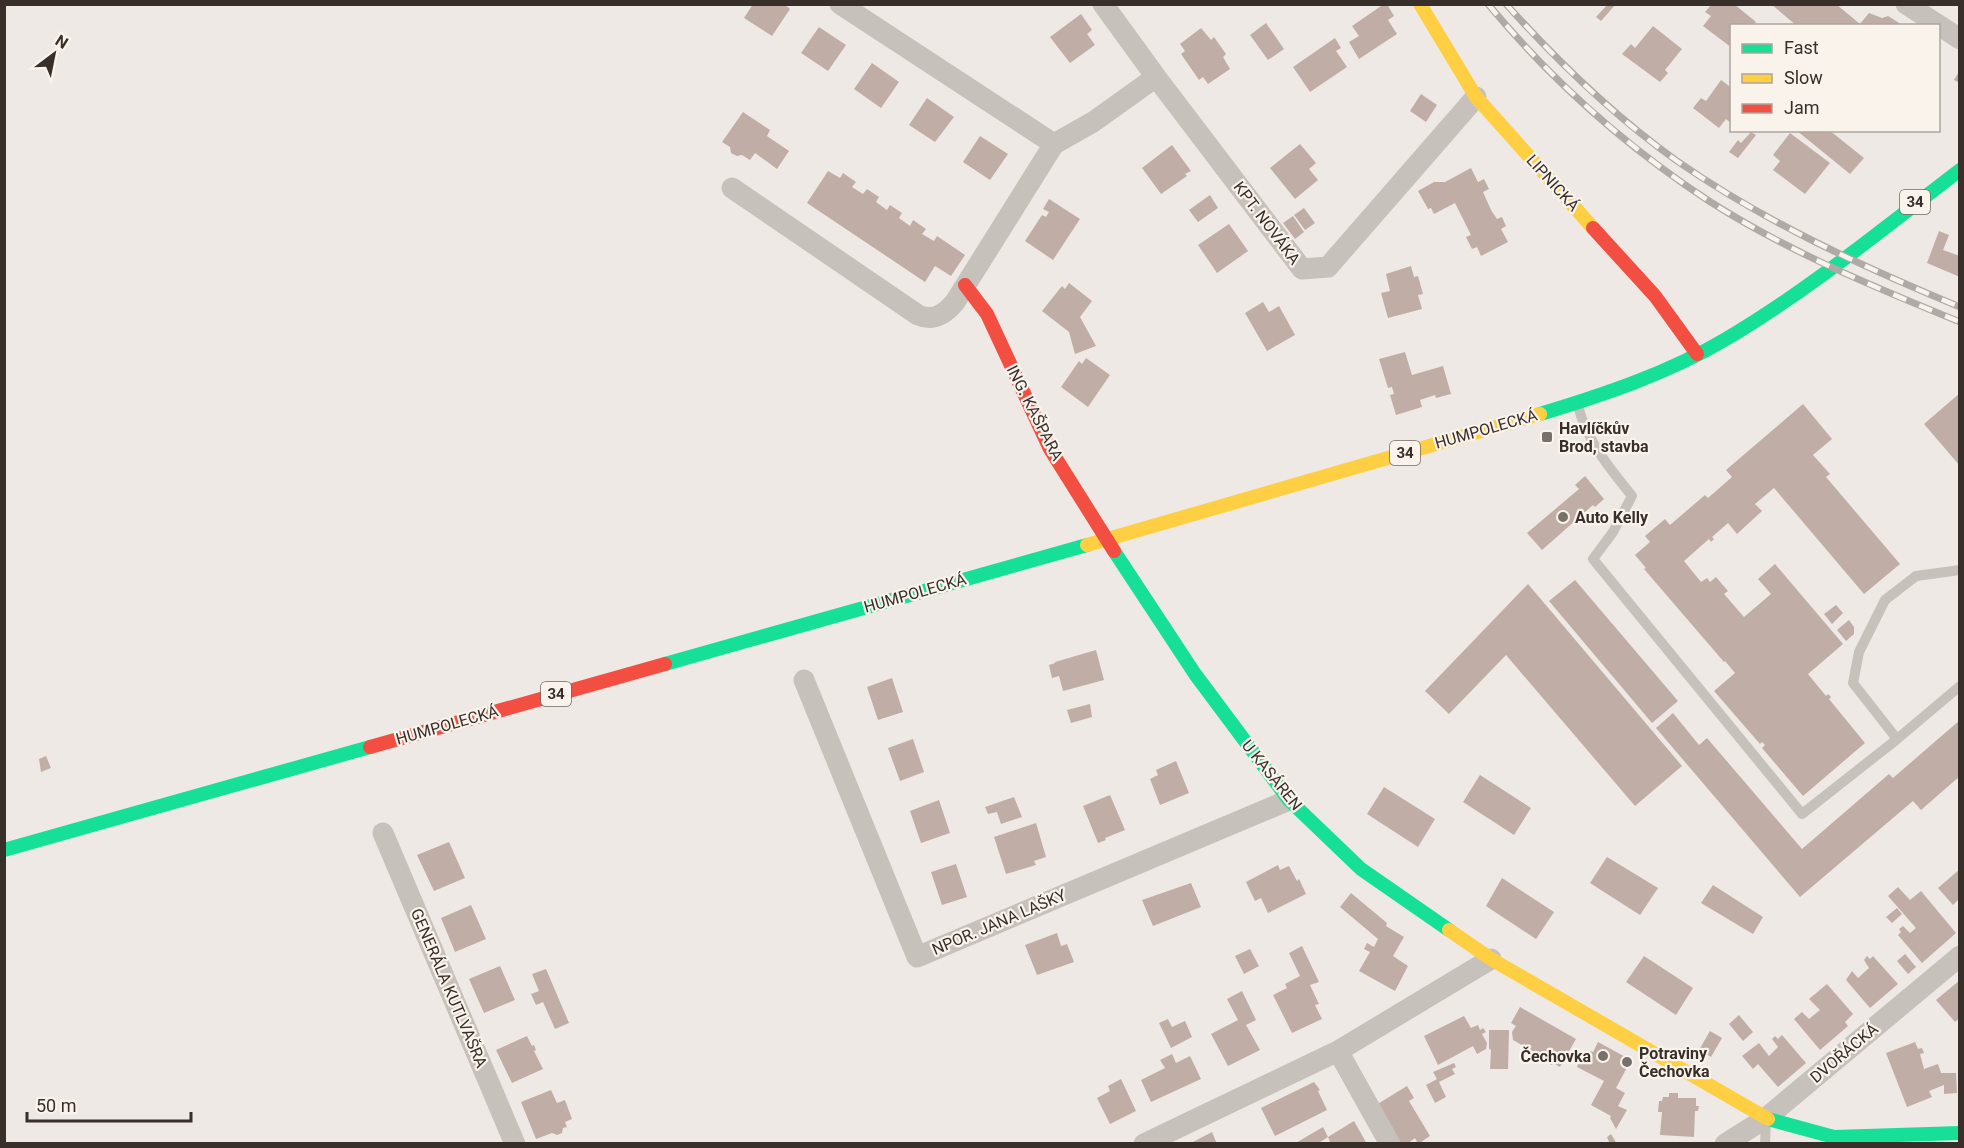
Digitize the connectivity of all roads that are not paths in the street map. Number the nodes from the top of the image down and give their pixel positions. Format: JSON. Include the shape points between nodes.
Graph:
{"nodes":[{"id":1,"x":840,"y":4,"type":"edge"},
{"id":2,"x":1103,"y":4,"type":"edge"},
{"id":3,"x":1420,"y":4,"type":"edge"},
{"id":4,"x":1906,"y":4,"type":"edge"},
{"id":5,"x":1936,"y":24,"type":"edge"},
{"id":6,"x":1940,"y":26,"type":"edge"},
{"id":7,"x":1959,"y":39,"type":"edge"},
{"id":8,"x":1156,"y":77,"type":"junction"},
{"id":9,"x":1476,"y":97,"type":"junction"},
{"id":10,"x":1054,"y":144,"type":"junction"},
{"id":11,"x":1959,"y":170,"type":"edge"},
{"id":12,"x":732,"y":188,"type":"dead end"},
{"id":13,"x":965,"y":285,"type":"junction"},
{"id":14,"x":1697,"y":354,"type":"junction"},
{"id":15,"x":1577,"y":403,"type":"junction"},
{"id":16,"x":1107,"y":539,"type":"junction"},
{"id":17,"x":1959,"y":570,"type":"edge"},
{"id":18,"x":804,"y":680,"type":"dead end"},
{"id":19,"x":1959,"y":686,"type":"edge"},
{"id":20,"x":1897,"y":739,"type":"junction"},
{"id":21,"x":1289,"y":800,"type":"junction"},
{"id":22,"x":383,"y":833,"type":"dead end"},
{"id":23,"x":4,"y":850,"type":"edge"},
{"id":24,"x":1959,"y":956,"type":"edge"},
{"id":25,"x":1491,"y":959,"type":"junction"},
{"id":26,"x":1338,"y":1051,"type":"junction"},
{"id":27,"x":1766,"y":1118,"type":"junction"},
{"id":28,"x":1959,"y":1133,"type":"edge"},
{"id":29,"x":515,"y":1143,"type":"edge"},
{"id":30,"x":1144,"y":1143,"type":"edge"},
{"id":31,"x":1390,"y":1143,"type":"edge"},
{"id":32,"x":1725,"y":1143,"type":"edge"},
{"id":33,"x":1765,"y":1143,"type":"edge"}],
"edges":[{"from":1,"to":10,"type":"street"},
{"from":2,"to":8,"type":"street","name":"KPT. NOVÁKA"},
{"from":3,"to":9,"type":"main road","name":"LIPNICKÁ"},
{"from":4,"to":5,"type":"street"},
{"from":6,"to":7,"type":"street"},
{"from":8,"to":9,"type":"street","name":"KPT. NOVÁKA","via":[[1302,269],[1328,267]]},
{"from":8,"to":10,"type":"street","via":[[1093,122]]},
{"from":9,"to":14,"type":"main road","name":"LIPNICKÁ","via":[[1654,296]]},
{"from":10,"to":13,"type":"street"},
{"from":11,"to":14,"type":"main road","name":"HUMPOLECKÁ","number":"34","via":[[1805,287]]},
{"from":12,"to":13,"type":"street","via":[[925,318],[944,314]]},
{"from":13,"to":16,"type":"main road","name":"ING. KAŠPARA","via":[[992,324],[1045,440]]},
{"from":14,"to":15,"type":"main road","name":"HUMPOLECKÁ","number":"34"},
{"from":15,"to":16,"type":"main road","name":"HUMPOLECKÁ","number":"34"},
{"from":15,"to":20,"type":"lane","via":[[1590,437],[1632,496],[1593,559],[1802,814]]},
{"from":16,"to":21,"type":"main road","name":"U KASÁREN","via":[[1195,674]]},
{"from":16,"to":23,"type":"main road","name":"HUMPOLECKÁ","number":"34"},
{"from":17,"to":20,"type":"lane","via":[[1916,576],[1885,600],[1859,652],[1853,683]]},
{"from":18,"to":21,"type":"street","name":"NPOR. JANA LAŠKY","via":[[917,957]]},
{"from":19,"to":20,"type":"lane"},
{"from":21,"to":25,"type":"main road","name":"U KASÁREN","via":[[1361,869]]},
{"from":22,"to":29,"type":"street","name":"GENERÁLA KUTLVAŠRA"},
{"from":24,"to":27,"type":"street","name":"DVOŘÁCKÁ"},
{"from":25,"to":26,"type":"street"},
{"from":25,"to":27,"type":"main road","name":"U KASÁREN"},
{"from":26,"to":30,"type":"street"},
{"from":26,"to":31,"type":"street"},
{"from":27,"to":28,"type":"main road","name":"U KASÁREN","via":[[1834,1137]]},
{"from":27,"to":32,"type":"street","name":"DVOŘÁCKÁ"},
{"from":27,"to":33,"type":"lane"}]}
